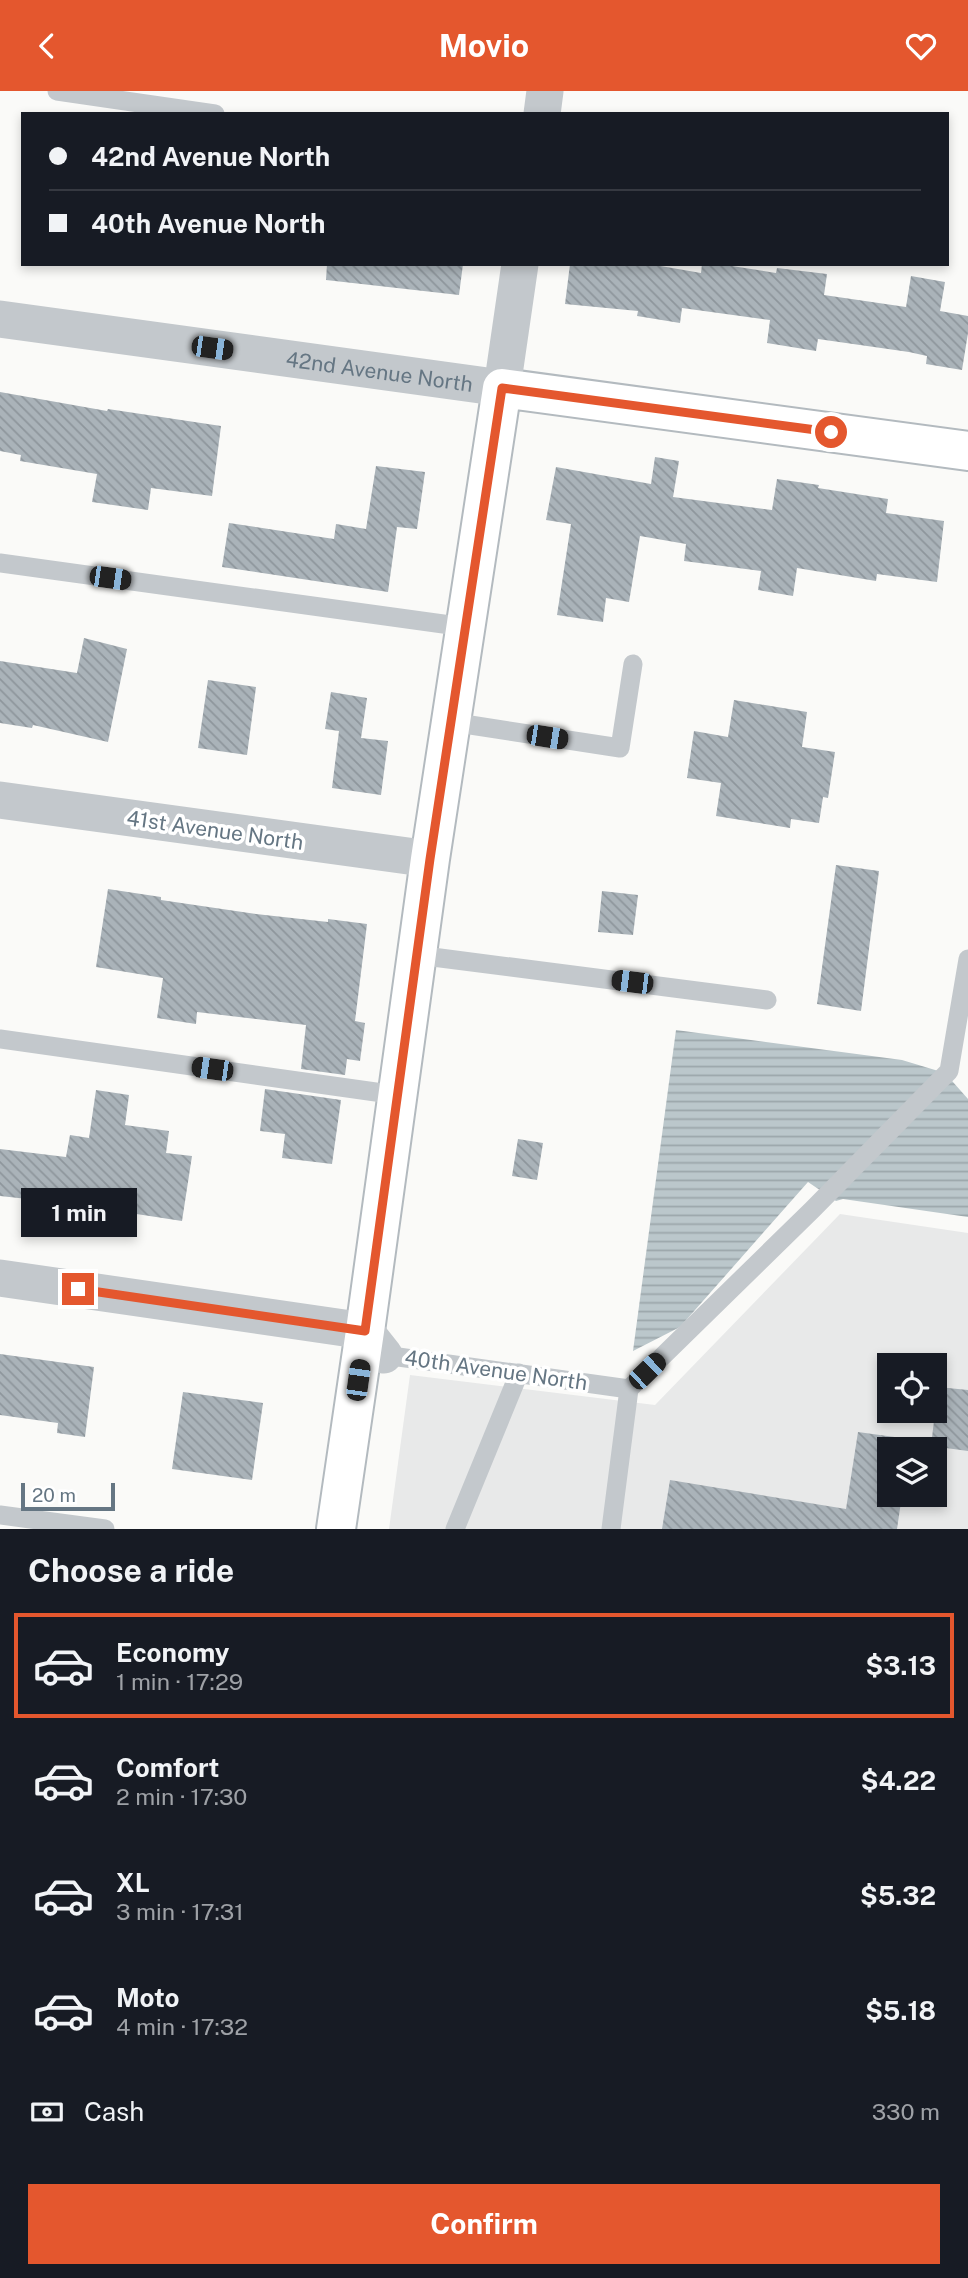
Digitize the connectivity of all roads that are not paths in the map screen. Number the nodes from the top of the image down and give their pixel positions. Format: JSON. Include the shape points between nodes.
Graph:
{"nodes":[{"id":1,"x":57,"y":91,"type":"edge"},
{"id":2,"x":545,"y":91,"type":"edge"},
{"id":3,"x":201,"y":112,"type":"edge"},
{"id":4,"x":542,"y":112,"type":"edge"},
{"id":5,"x":520,"y":266,"type":"edge"},
{"id":6,"x":0,"y":319,"type":"edge"},
{"id":7,"x":502,"y":388,"type":"junction"},
{"id":8,"x":968,"y":450,"type":"edge"},
{"id":9,"x":0,"y":563,"type":"edge"},
{"id":10,"x":466,"y":627,"type":"junction"},
{"id":11,"x":633,"y":664,"type":"dead end"},
{"id":12,"x":451,"y":722,"type":"junction"},
{"id":13,"x":0,"y":800,"type":"edge"},
{"id":14,"x":430,"y":859,"type":"junction"},
{"id":15,"x":417,"y":955,"type":"junction"},
{"id":16,"x":968,"y":960,"type":"edge"},
{"id":17,"x":767,"y":1000,"type":"dead end"},
{"id":18,"x":0,"y":1039,"type":"edge"},
{"id":19,"x":958,"y":1072,"type":"edge"},
{"id":20,"x":397,"y":1094,"type":"junction"},
{"id":21,"x":0,"y":1277,"type":"edge"},
{"id":22,"x":375,"y":1343,"type":"junction"},
{"id":23,"x":519,"y":1373,"type":"junction"},
{"id":24,"x":629,"y":1389,"type":"junction"},
{"id":25,"x":0,"y":1515,"type":"edge"},
{"id":26,"x":105,"y":1529,"type":"edge"},
{"id":27,"x":336,"y":1529,"type":"edge"},
{"id":28,"x":455,"y":1529,"type":"edge"},
{"id":29,"x":611,"y":1529,"type":"edge"}],
"edges":[{"from":1,"to":3,"type":"lane"},
{"from":2,"to":4,"type":"street"},
{"from":5,"to":7,"type":"street"},
{"from":6,"to":7,"type":"street","name":"42nd Avenue North"},
{"from":7,"to":8,"type":"street","name":"42nd Avenue North"},
{"from":7,"to":10,"type":"street"},
{"from":9,"to":10,"type":"lane"},
{"from":10,"to":12,"type":"street"},
{"from":11,"to":12,"type":"lane","via":[[620,748]]},
{"from":12,"to":14,"type":"street"},
{"from":13,"to":14,"type":"street","name":"41st Avenue North"},
{"from":14,"to":15,"type":"street"},
{"from":15,"to":17,"type":"lane"},
{"from":15,"to":20,"type":"street"},
{"from":16,"to":19,"type":"lane"},
{"from":18,"to":20,"type":"lane"},
{"from":19,"to":24,"type":"lane"},
{"from":20,"to":22,"type":"street"},
{"from":21,"to":22,"type":"street","name":"40th Avenue North"},
{"from":22,"to":23,"type":"lane","name":"40th Avenue North"},
{"from":22,"to":27,"type":"street"},
{"from":23,"to":24,"type":"lane","name":"40th Avenue North"},
{"from":23,"to":28,"type":"lane"},
{"from":24,"to":29,"type":"lane"},
{"from":25,"to":26,"type":"lane"}]}
